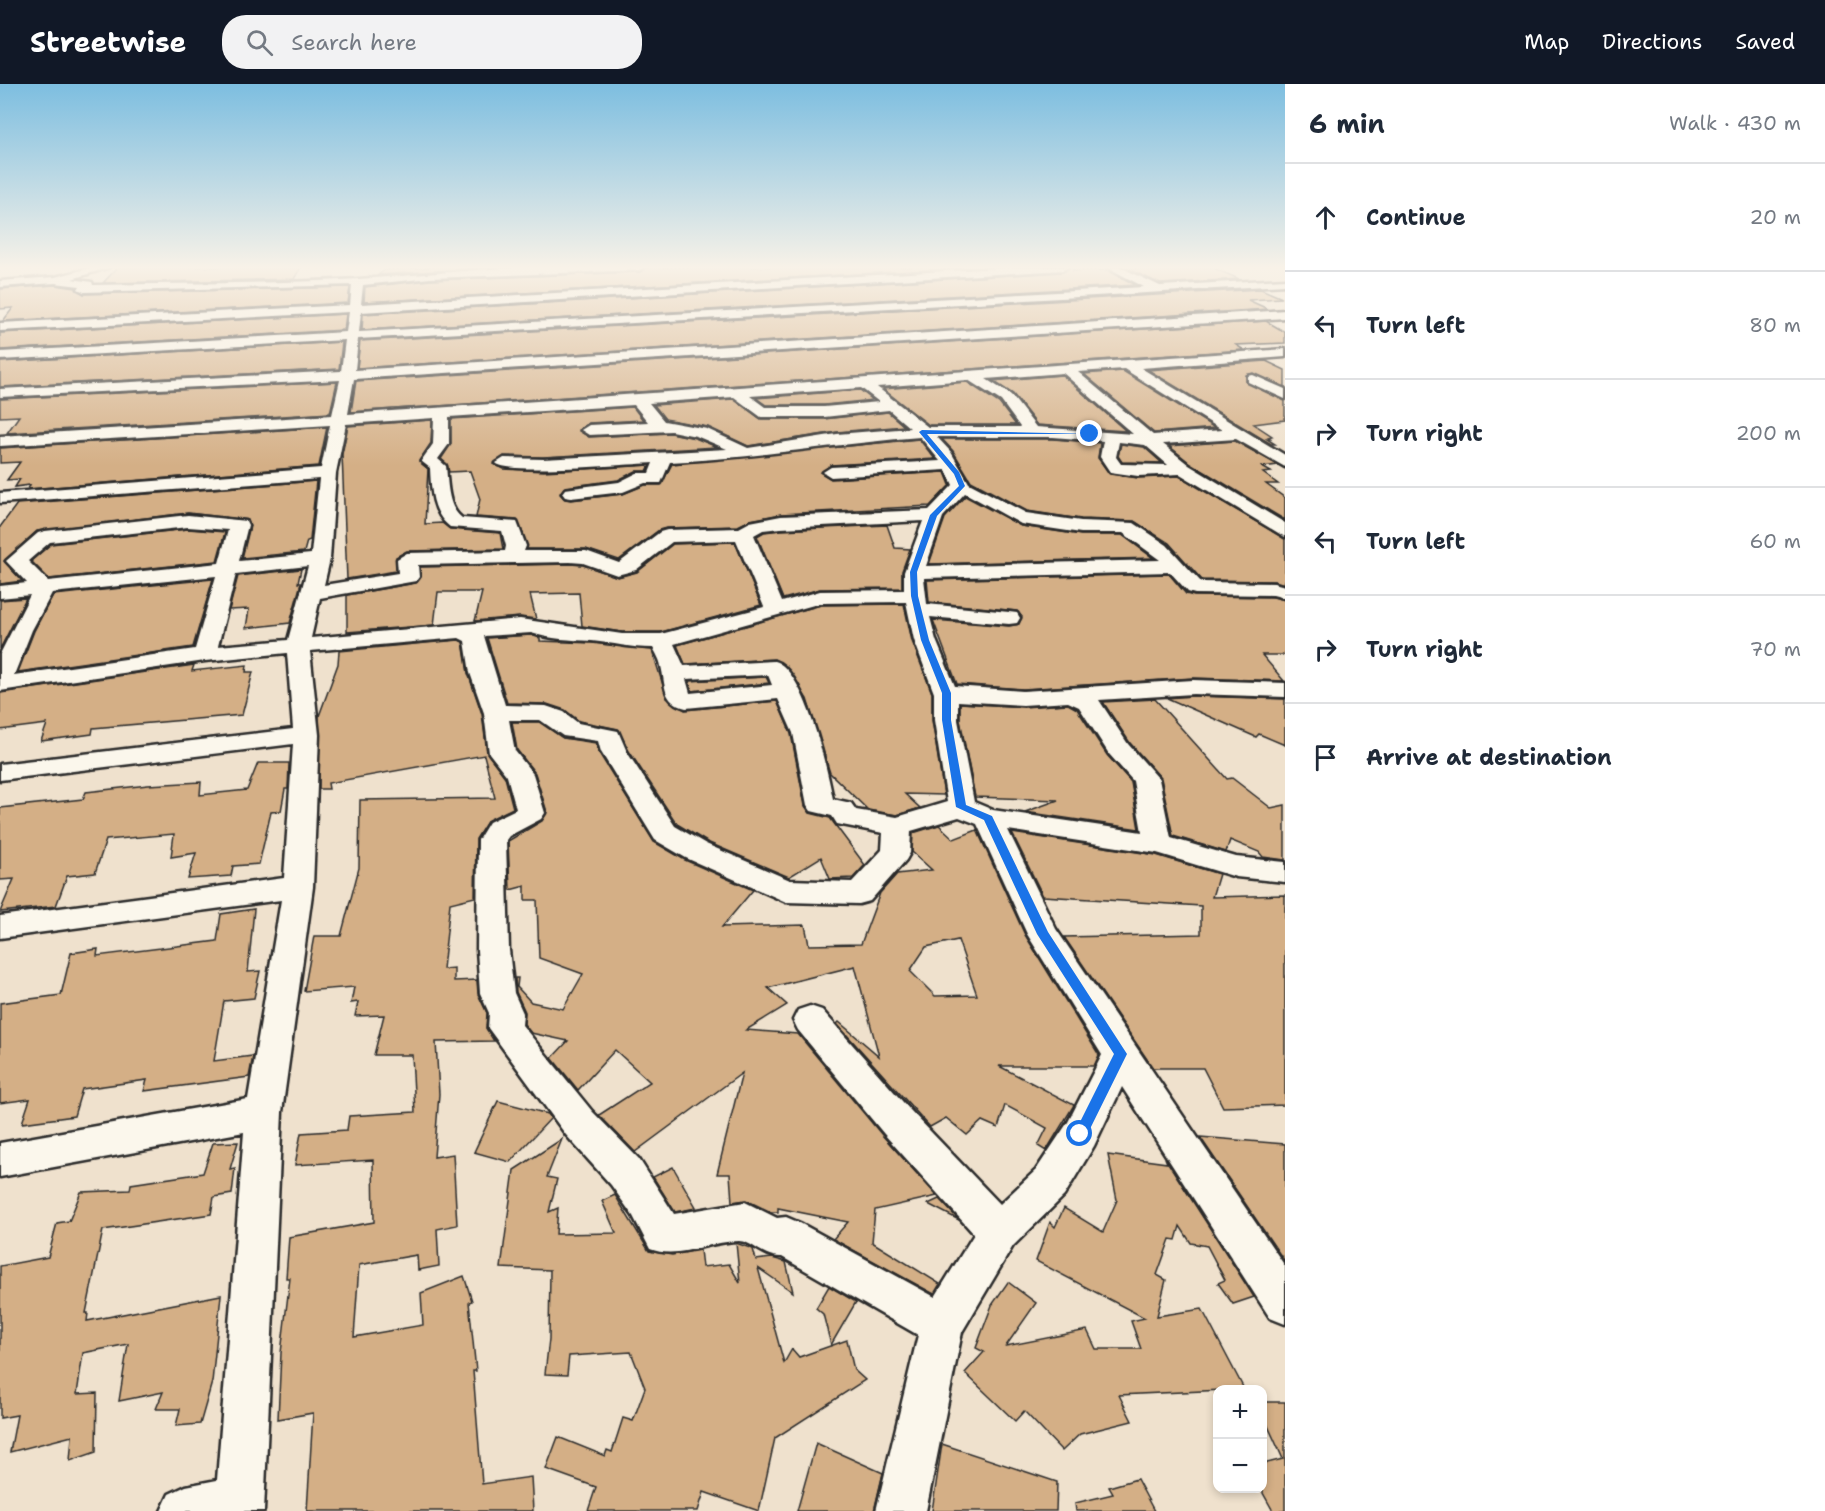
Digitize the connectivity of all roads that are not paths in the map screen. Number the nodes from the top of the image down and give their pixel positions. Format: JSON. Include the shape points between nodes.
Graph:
{"nodes":[{"id":1,"x":42,"y":334,"type":"edge"},
{"id":2,"x":353,"y":334,"type":"edge"},
{"id":3,"x":469,"y":334,"type":"edge"},
{"id":4,"x":663,"y":334,"type":"edge"},
{"id":5,"x":958,"y":334,"type":"edge"},
{"id":6,"x":996,"y":334,"type":"edge"},
{"id":7,"x":961,"y":336,"type":"junction"},
{"id":8,"x":353,"y":337,"type":"junction"},
{"id":9,"x":1282,"y":347,"type":"edge"},
{"id":10,"x":25,"y":354,"type":"junction"},
{"id":11,"x":0,"y":356,"type":"edge"},
{"id":12,"x":675,"y":359,"type":"junction"},
{"id":13,"x":1129,"y":366,"type":"junction"},
{"id":14,"x":1065,"y":368,"type":"junction"},
{"id":15,"x":1010,"y":372,"type":"junction"},
{"id":16,"x":348,"y":375,"type":"junction"},
{"id":17,"x":970,"y":375,"type":"junction"},
{"id":18,"x":1253,"y":379,"type":"dead end"},
{"id":19,"x":863,"y":383,"type":"junction"},
{"id":20,"x":5,"y":384,"type":"edge"},
{"id":21,"x":736,"y":392,"type":"junction"},
{"id":22,"x":1285,"y":395,"type":"edge"},
{"id":23,"x":638,"y":400,"type":"junction"},
{"id":24,"x":581,"y":404,"type":"junction"},
{"id":25,"x":892,"y":405,"type":"junction"},
{"id":26,"x":442,"y":412,"type":"junction"},
{"id":27,"x":338,"y":418,"type":"junction"},
{"id":28,"x":660,"y":426,"type":"junction"},
{"id":29,"x":590,"y":430,"type":"junction"},
{"id":30,"x":922,"y":432,"type":"junction"},
{"id":31,"x":1032,"y":433,"type":"junction"},
{"id":32,"x":1235,"y":434,"type":"junction"},
{"id":33,"x":1112,"y":438,"type":"junction"},
{"id":34,"x":1147,"y":440,"type":"junction"},
{"id":35,"x":0,"y":441,"type":"edge"},
{"id":36,"x":747,"y":453,"type":"junction"},
{"id":37,"x":664,"y":457,"type":"junction"},
{"id":38,"x":623,"y":459,"type":"junction"},
{"id":39,"x":1285,"y":462,"type":"edge"},
{"id":40,"x":504,"y":463,"type":"dead end"},
{"id":41,"x":1184,"y":469,"type":"junction"},
{"id":42,"x":328,"y":472,"type":"junction"},
{"id":43,"x":831,"y":472,"type":"dead end"},
{"id":44,"x":956,"y":476,"type":"junction"},
{"id":45,"x":571,"y":493,"type":"dead end"},
{"id":46,"x":0,"y":498,"type":"edge"},
{"id":47,"x":933,"y":515,"type":"junction"},
{"id":48,"x":1285,"y":531,"type":"edge"},
{"id":49,"x":744,"y":534,"type":"junction"},
{"id":50,"x":513,"y":556,"type":"junction"},
{"id":51,"x":320,"y":560,"type":"junction"},
{"id":52,"x":8,"y":562,"type":"edge"},
{"id":53,"x":1178,"y":566,"type":"junction"},
{"id":54,"x":228,"y":569,"type":"junction"},
{"id":55,"x":44,"y":588,"type":"junction"},
{"id":56,"x":0,"y":592,"type":"edge"},
{"id":57,"x":915,"y":592,"type":"junction"},
{"id":58,"x":1285,"y":592,"type":"edge"},
{"id":59,"x":313,"y":593,"type":"junction"},
{"id":60,"x":776,"y":611,"type":"junction"},
{"id":61,"x":1009,"y":618,"type":"dead end"},
{"id":62,"x":10,"y":631,"type":"edge"},
{"id":63,"x":465,"y":632,"type":"junction"},
{"id":64,"x":661,"y":640,"type":"junction"},
{"id":65,"x":298,"y":645,"type":"junction"},
{"id":66,"x":205,"y":654,"type":"junction"},
{"id":67,"x":0,"y":683,"type":"edge"},
{"id":68,"x":1285,"y":690,"type":"edge"},
{"id":69,"x":946,"y":693,"type":"junction"},
{"id":70,"x":1072,"y":695,"type":"junction"},
{"id":71,"x":496,"y":713,"type":"junction"},
{"id":72,"x":306,"y":735,"type":"junction"},
{"id":73,"x":0,"y":772,"type":"edge"},
{"id":74,"x":975,"y":812,"type":"junction"},
{"id":75,"x":897,"y":826,"type":"junction"},
{"id":76,"x":1158,"y":844,"type":"junction"},
{"id":77,"x":1285,"y":872,"type":"edge"},
{"id":78,"x":298,"y":887,"type":"junction"},
{"id":79,"x":0,"y":927,"type":"edge"},
{"id":80,"x":810,"y":1020,"type":"dead end"},
{"id":81,"x":1120,"y":1054,"type":"junction"},
{"id":82,"x":264,"y":1112,"type":"junction"},
{"id":83,"x":0,"y":1160,"type":"edge"},
{"id":84,"x":999,"y":1232,"type":"junction"},
{"id":85,"x":1283,"y":1295,"type":"edge"},
{"id":86,"x":942,"y":1325,"type":"junction"},
{"id":87,"x":240,"y":1506,"type":"edge"},
{"id":88,"x":186,"y":1511,"type":"edge"},
{"id":89,"x":902,"y":1511,"type":"edge"}],
"edges":[{"from":1,"to":10,"type":"street"},
{"from":2,"to":8,"type":"street"},
{"from":3,"to":8,"type":"street"},
{"from":4,"to":12,"type":"street"},
{"from":5,"to":7,"type":"street"},
{"from":6,"to":7,"type":"street"},
{"from":7,"to":12,"type":"street"},
{"from":7,"to":15,"type":"street"},
{"from":8,"to":10,"type":"street"},
{"from":8,"to":16,"type":"street"},
{"from":9,"to":13,"type":"street"},
{"from":10,"to":11,"type":"street"},
{"from":10,"to":20,"type":"street"},
{"from":12,"to":16,"type":"street"},
{"from":13,"to":14,"type":"street"},
{"from":13,"to":32,"type":"street"},
{"from":14,"to":15,"type":"street"},
{"from":14,"to":34,"type":"street"},
{"from":15,"to":17,"type":"street"},
{"from":16,"to":20,"type":"street"},
{"from":16,"to":27,"type":"street"},
{"from":17,"to":19,"type":"street"},
{"from":17,"to":31,"type":"street","via":[[1006,398]]},
{"from":18,"to":22,"type":"street"},
{"from":19,"to":21,"type":"street"},
{"from":19,"to":25,"type":"street"},
{"from":21,"to":23,"type":"street","via":[[692,389]]},
{"from":21,"to":25,"type":"street","via":[[761,412],[824,412]]},
{"from":23,"to":24,"type":"street"},
{"from":23,"to":28,"type":"street"},
{"from":24,"to":26,"type":"street"},
{"from":24,"to":29,"type":"street"},
{"from":25,"to":30,"type":"street"},
{"from":26,"to":27,"type":"street"},
{"from":26,"to":50,"type":"street","via":[[441,444],[429,461],[438,466],[445,508],[457,523],[510,526],[516,546]]},
{"from":27,"to":35,"type":"street"},
{"from":27,"to":42,"type":"street"},
{"from":28,"to":29,"type":"street"},
{"from":28,"to":36,"type":"street","via":[[693,429]]},
{"from":29,"to":38,"type":"street"},
{"from":30,"to":31,"type":"street"},
{"from":30,"to":36,"type":"street","via":[[837,439]]},
{"from":30,"to":44,"type":"street"},
{"from":31,"to":33,"type":"street"},
{"from":32,"to":34,"type":"street"},
{"from":32,"to":39,"type":"street"},
{"from":33,"to":34,"type":"street"},
{"from":33,"to":41,"type":"street","via":[[1108,457],[1116,468]]},
{"from":34,"to":41,"type":"street"},
{"from":36,"to":37,"type":"street"},
{"from":37,"to":38,"type":"street"},
{"from":37,"to":45,"type":"street","via":[[655,479],[643,477],[623,487]]},
{"from":38,"to":40,"type":"street"},
{"from":41,"to":48,"type":"street"},
{"from":42,"to":46,"type":"street"},
{"from":42,"to":51,"type":"street"},
{"from":43,"to":44,"type":"street"},
{"from":44,"to":47,"type":"street"},
{"from":44,"to":53,"type":"street","via":[[1021,518],[1082,527],[1127,526]]},
{"from":47,"to":49,"type":"street","via":[[761,524]]},
{"from":47,"to":57,"type":"street"},
{"from":49,"to":50,"type":"street","via":[[667,536],[629,566],[617,569],[586,557]]},
{"from":49,"to":60,"type":"street"},
{"from":50,"to":59,"type":"street","via":[[407,559],[409,577]]},
{"from":51,"to":54,"type":"street"},
{"from":51,"to":59,"type":"street"},
{"from":52,"to":54,"type":"street","via":[[45,537],[188,521],[239,525]]},
{"from":52,"to":55,"type":"street"},
{"from":53,"to":57,"type":"street"},
{"from":53,"to":58,"type":"street","via":[[1195,588]]},
{"from":54,"to":55,"type":"street"},
{"from":54,"to":66,"type":"street"},
{"from":55,"to":56,"type":"street"},
{"from":55,"to":62,"type":"street"},
{"from":57,"to":60,"type":"street","via":[[820,597]]},
{"from":57,"to":61,"type":"street"},
{"from":57,"to":69,"type":"street","via":[[933,664]]},
{"from":59,"to":65,"type":"street"},
{"from":60,"to":64,"type":"street"},
{"from":62,"to":67,"type":"street"},
{"from":63,"to":64,"type":"street","via":[[532,626],[555,633],[622,641]]},
{"from":63,"to":65,"type":"street"},
{"from":63,"to":71,"type":"street","via":[[475,638]]},
{"from":64,"to":75,"type":"street","via":[[673,673],[774,668],[806,733],[821,806],[841,809],[847,818]]},
{"from":65,"to":66,"type":"street"},
{"from":65,"to":72,"type":"street"},
{"from":66,"to":67,"type":"street"},
{"from":68,"to":70,"type":"street","via":[[1193,687]]},
{"from":69,"to":70,"type":"street","via":[[1023,698]]},
{"from":69,"to":74,"type":"street","via":[[946,720]]},
{"from":70,"to":76,"type":"street","via":[[1088,702],[1118,749],[1146,779]]},
{"from":71,"to":75,"type":"street","via":[[544,711],[561,718],[572,731],[609,736],[614,752],[665,833],[786,891],[859,893],[896,853]]},
{"from":71,"to":86,"type":"street","via":[[501,753],[520,774],[531,813],[499,829],[492,840],[493,950],[497,993],[507,1013],[505,1028],[579,1123],[625,1172],[664,1235],[745,1221],[773,1238],[786,1237]]},
{"from":72,"to":73,"type":"street"},
{"from":72,"to":78,"type":"street"},
{"from":74,"to":75,"type":"street"},
{"from":74,"to":76,"type":"street"},
{"from":74,"to":81,"type":"street","via":[[1043,934]]},
{"from":76,"to":77,"type":"street","via":[[1236,867]]},
{"from":78,"to":79,"type":"street"},
{"from":78,"to":82,"type":"street"},
{"from":80,"to":84,"type":"street"},
{"from":81,"to":84,"type":"street","via":[[1050,1183]]},
{"from":81,"to":85,"type":"street"},
{"from":82,"to":83,"type":"street"},
{"from":82,"to":87,"type":"street"},
{"from":84,"to":86,"type":"street"},
{"from":86,"to":89,"type":"street"},
{"from":87,"to":88,"type":"street"}]}
